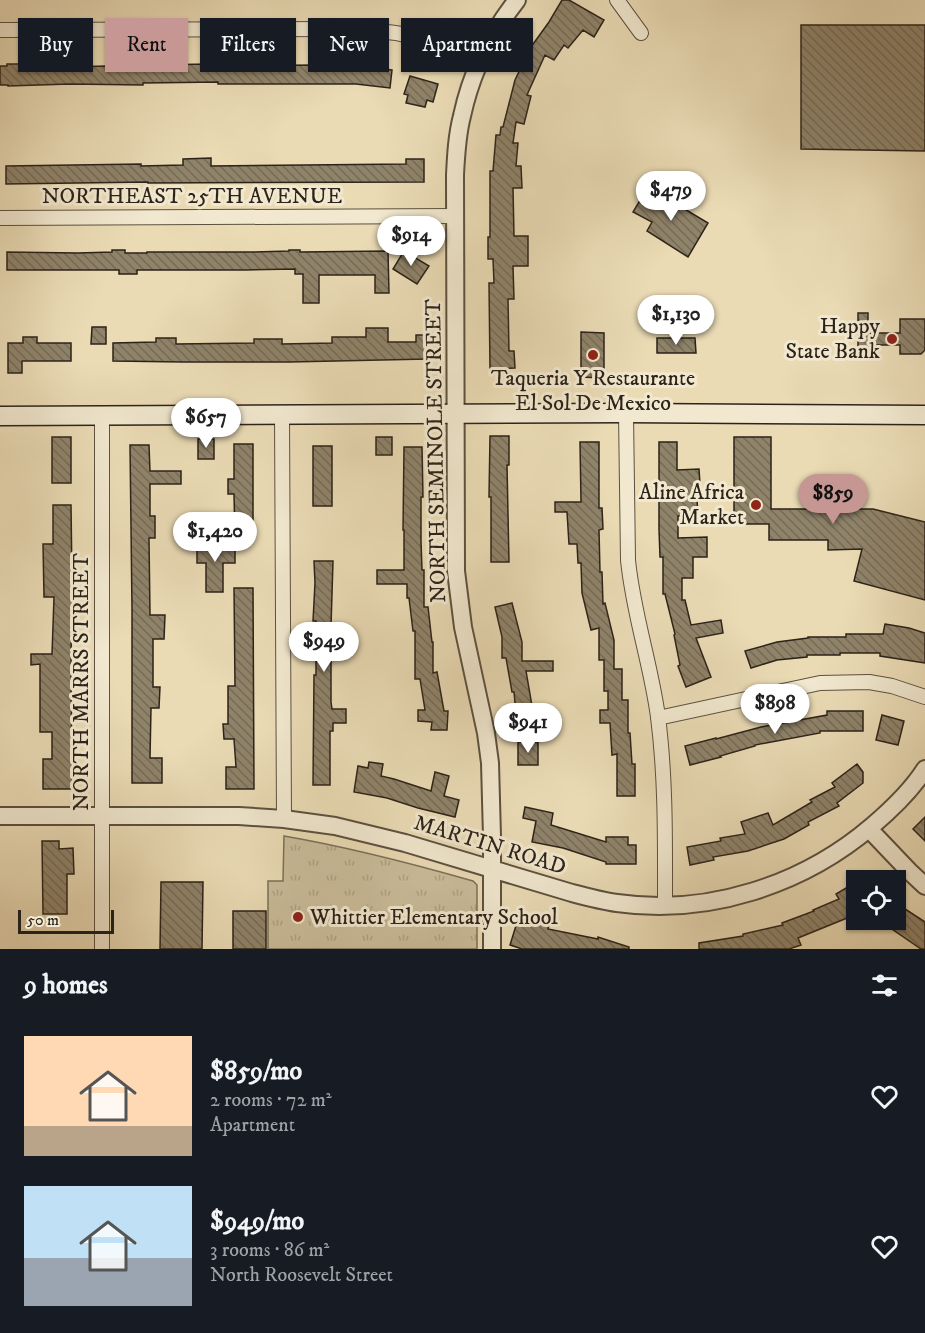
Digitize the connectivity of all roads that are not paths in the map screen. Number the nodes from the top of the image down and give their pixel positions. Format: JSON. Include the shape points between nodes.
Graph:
{"nodes":[{"id":1,"x":517,"y":0,"type":"edge"},
{"id":2,"x":617,"y":0,"type":"edge"},
{"id":3,"x":505,"y":18,"type":"edge"},
{"id":4,"x":0,"y":30,"type":"edge"},
{"id":5,"x":641,"y":33,"type":"dead end"},
{"id":6,"x":401,"y":34,"type":"edge"},
{"id":7,"x":476,"y":72,"type":"edge"},
{"id":8,"x":455,"y":216,"type":"junction"},
{"id":9,"x":0,"y":218,"type":"edge"},
{"id":10,"x":626,"y":413,"type":"junction"},
{"id":11,"x":455,"y":414,"type":"junction"},
{"id":12,"x":925,"y":415,"type":"edge"},
{"id":13,"x":0,"y":416,"type":"edge"},
{"id":14,"x":102,"y":416,"type":"junction"},
{"id":15,"x":282,"y":416,"type":"junction"},
{"id":16,"x":925,"y":697,"type":"edge"},
{"id":17,"x":658,"y":718,"type":"junction"},
{"id":18,"x":925,"y":769,"type":"edge"},
{"id":19,"x":102,"y":815,"type":"junction"},
{"id":20,"x":0,"y":816,"type":"edge"},
{"id":21,"x":284,"y":819,"type":"junction"},
{"id":22,"x":869,"y":829,"type":"junction"},
{"id":23,"x":492,"y":869,"type":"junction"},
{"id":24,"x":925,"y":886,"type":"edge"},
{"id":25,"x":665,"y":905,"type":"junction"},
{"id":26,"x":102,"y":949,"type":"edge"},
{"id":27,"x":492,"y":949,"type":"edge"}],
"edges":[{"from":1,"to":3,"type":"street","name":"NORTH SEMINOLE STREET"},
{"from":2,"to":5,"type":"street"},
{"from":4,"to":6,"type":"street","via":[[349,29]]},
{"from":7,"to":8,"type":"street","name":"NORTH SEMINOLE STREET","via":[[461,117]]},
{"from":8,"to":9,"type":"street","name":"NORTHEAST 25TH AVENUE"},
{"from":8,"to":11,"type":"street","name":"NORTH SEMINOLE STREET"},
{"from":10,"to":11,"type":"main road"},
{"from":10,"to":12,"type":"main road"},
{"from":10,"to":17,"type":"street","via":[[628,560]]},
{"from":11,"to":15,"type":"main road"},
{"from":11,"to":23,"type":"street","name":"NORTH SEMINOLE STREET","via":[[456,571],[463,627],[486,733]]},
{"from":13,"to":14,"type":"main road"},
{"from":14,"to":15,"type":"main road"},
{"from":14,"to":19,"type":"street","name":"NORTH MARRS STREET"},
{"from":15,"to":21,"type":"street"},
{"from":16,"to":17,"type":"street","via":[[869,682],[820,683]]},
{"from":17,"to":25,"type":"street"},
{"from":18,"to":22,"type":"street","name":"MARTIN ROAD"},
{"from":19,"to":20,"type":"street","name":"MARTIN ROAD"},
{"from":19,"to":21,"type":"street","name":"MARTIN ROAD"},
{"from":19,"to":26,"type":"street","name":"NORTH MARRS STREET"},
{"from":21,"to":23,"type":"street","name":"MARTIN ROAD","via":[[371,834]]},
{"from":22,"to":24,"type":"street"},
{"from":22,"to":25,"type":"street","name":"MARTIN ROAD","via":[[822,862],[769,886],[716,900]]},
{"from":23,"to":25,"type":"street","name":"MARTIN ROAD","via":[[597,900]]},
{"from":23,"to":27,"type":"street","name":"NORTH SEMINOLE STREET"}]}
